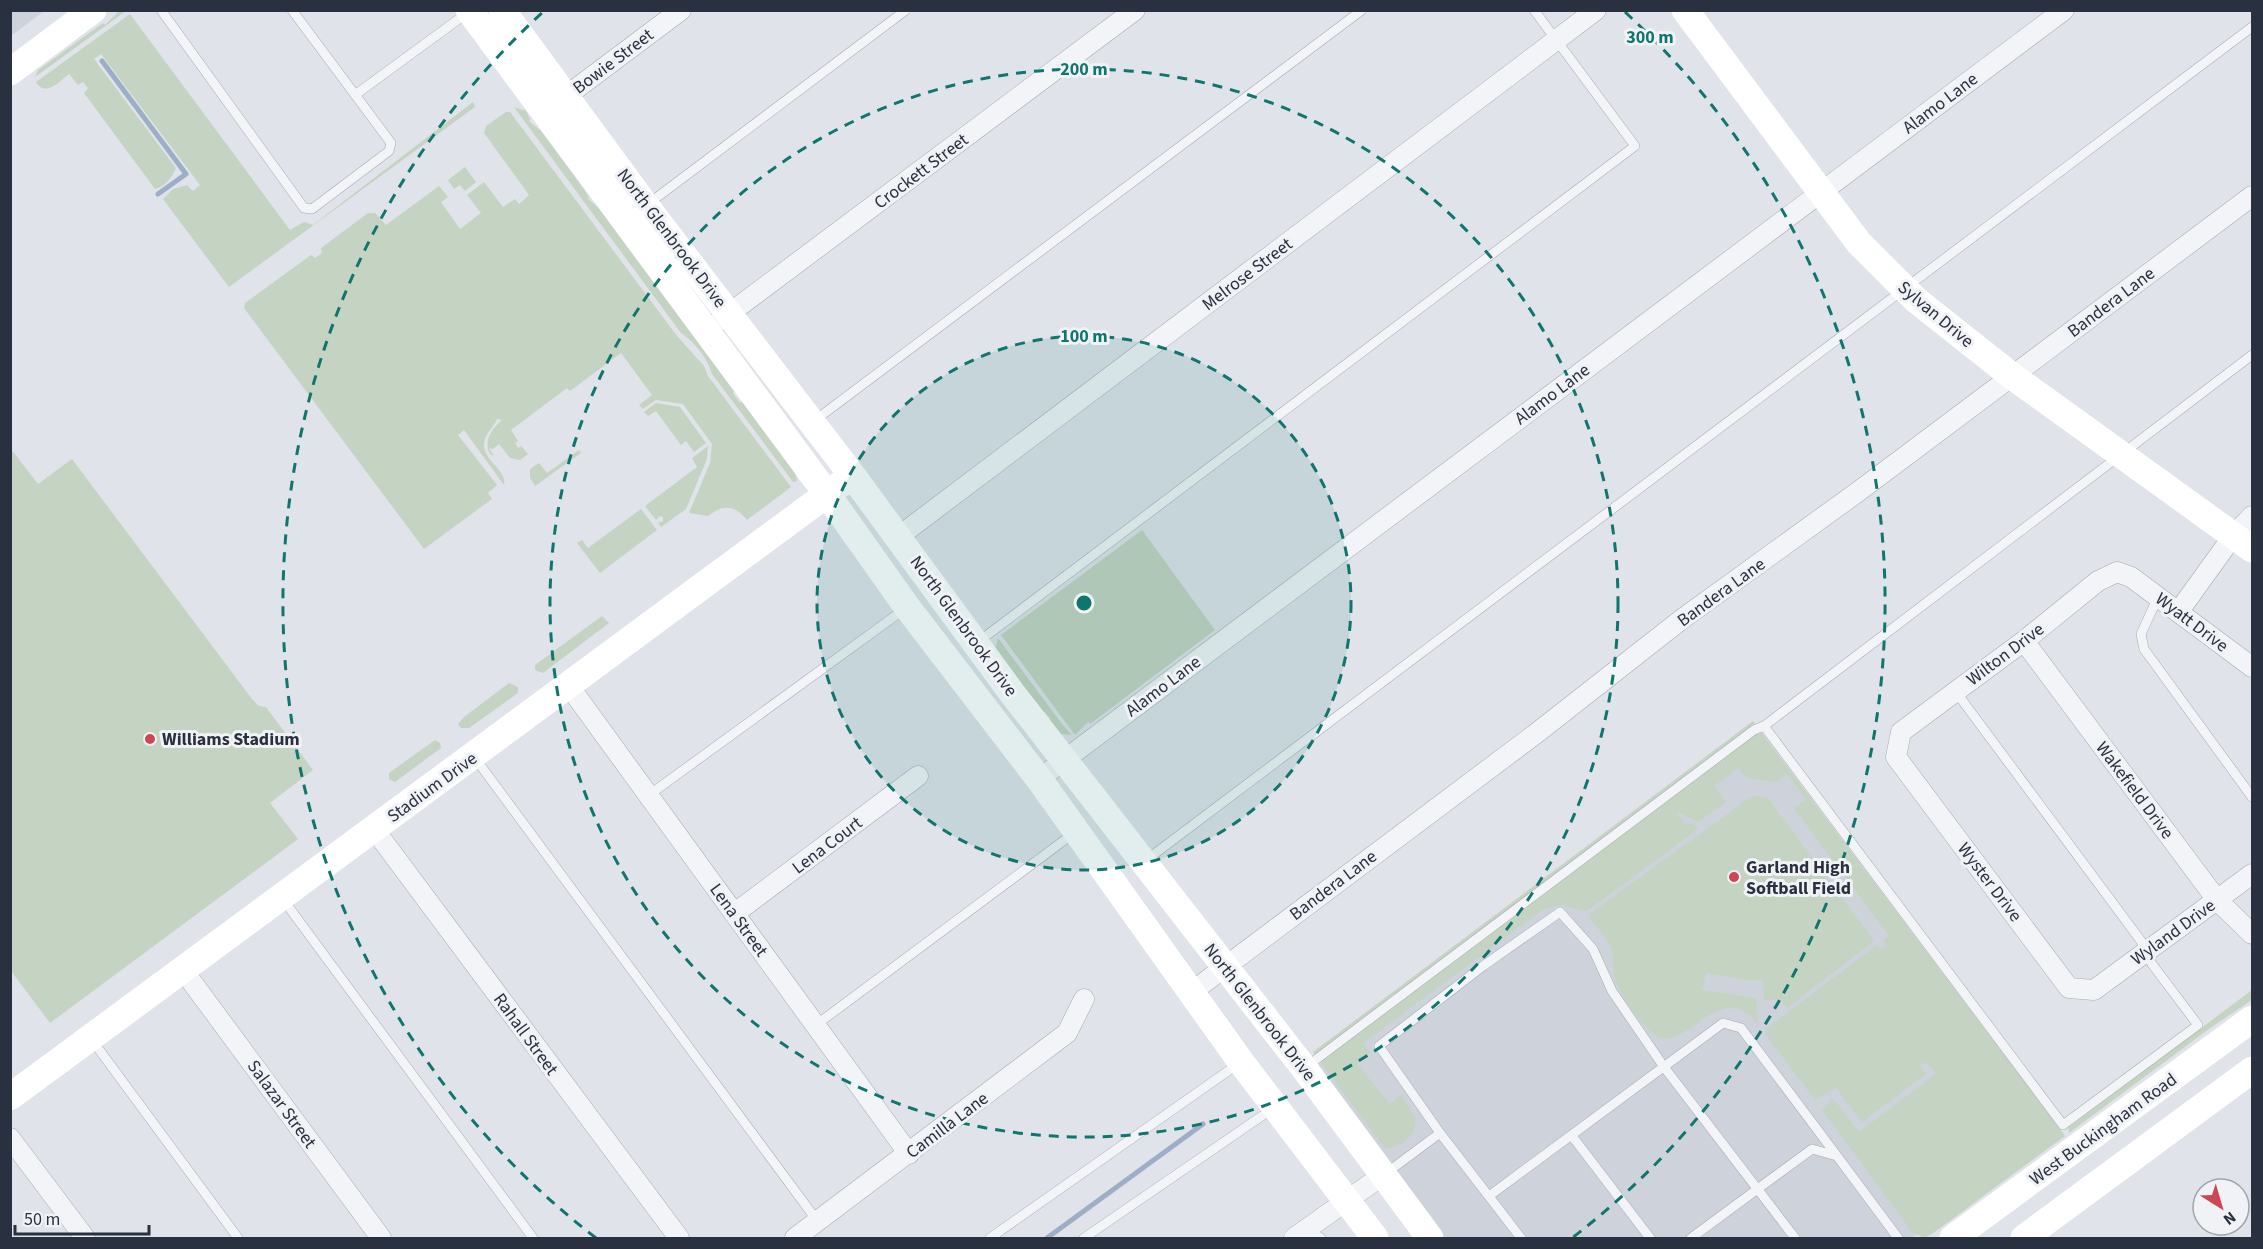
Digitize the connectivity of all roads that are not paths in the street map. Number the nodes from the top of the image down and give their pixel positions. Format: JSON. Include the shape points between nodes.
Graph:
{"nodes":[{"id":1,"x":93,"y":10,"type":"edge"},
{"id":2,"x":161,"y":10,"type":"edge"},
{"id":3,"x":292,"y":10,"type":"edge"},
{"id":4,"x":502,"y":10,"type":"edge"},
{"id":5,"x":681,"y":10,"type":"edge"},
{"id":6,"x":906,"y":10,"type":"edge"},
{"id":7,"x":1135,"y":10,"type":"edge"},
{"id":8,"x":1362,"y":10,"type":"edge"},
{"id":9,"x":1534,"y":10,"type":"edge"},
{"id":10,"x":1596,"y":10,"type":"edge"},
{"id":11,"x":1685,"y":10,"type":"edge"},
{"id":12,"x":2064,"y":10,"type":"edge"},
{"id":13,"x":469,"y":11,"type":"edge"},
{"id":14,"x":2253,"y":27,"type":"edge"},
{"id":15,"x":1556,"y":40,"type":"junction"},
{"id":16,"x":10,"y":72,"type":"edge"},
{"id":17,"x":355,"y":95,"type":"junction"},
{"id":18,"x":567,"y":96,"type":"junction"},
{"id":19,"x":545,"y":112,"type":"junction"},
{"id":20,"x":1820,"y":193,"type":"junction"},
{"id":21,"x":2253,"y":196,"type":"edge"},
{"id":22,"x":646,"y":206,"type":"junction"},
{"id":23,"x":1904,"y":288,"type":"junction"},
{"id":24,"x":729,"y":314,"type":"junction"},
{"id":25,"x":706,"y":331,"type":"junction"},
{"id":26,"x":2253,"y":355,"type":"edge"},
{"id":27,"x":2012,"y":376,"type":"junction"},
{"id":28,"x":812,"y":422,"type":"junction"},
{"id":29,"x":2120,"y":454,"type":"junction"},
{"id":30,"x":852,"y":475,"type":"junction"},
{"id":31,"x":827,"y":494,"type":"junction"},
{"id":32,"x":2253,"y":516,"type":"edge"},
{"id":33,"x":898,"y":537,"type":"junction"},
{"id":34,"x":2243,"y":543,"type":"edge"},
{"id":35,"x":2131,"y":577,"type":"joint"},
{"id":36,"x":2158,"y":596,"type":"junction"},
{"id":37,"x":907,"y":607,"type":"junction"},
{"id":38,"x":2179,"y":611,"type":"junction"},
{"id":39,"x":2024,"y":641,"type":"junction"},
{"id":40,"x":976,"y":643,"type":"junction"},
{"id":41,"x":2253,"y":667,"type":"edge"},
{"id":42,"x":569,"y":686,"type":"junction"},
{"id":43,"x":1956,"y":692,"type":"junction"},
{"id":44,"x":1764,"y":726,"type":"junction"},
{"id":45,"x":474,"y":756,"type":"junction"},
{"id":46,"x":1896,"y":757,"type":"joint"},
{"id":47,"x":1064,"y":761,"type":"junction"},
{"id":48,"x":918,"y":776,"type":"dead end"},
{"id":49,"x":1040,"y":779,"type":"junction"},
{"id":50,"x":649,"y":795,"type":"junction"},
{"id":51,"x":2253,"y":797,"type":"edge"},
{"id":52,"x":374,"y":829,"type":"junction"},
{"id":53,"x":1076,"y":831,"type":"junction"},
{"id":54,"x":1142,"y":863,"type":"junction"},
{"id":55,"x":2253,"y":874,"type":"edge"},
{"id":56,"x":281,"y":897,"type":"junction"},
{"id":57,"x":2217,"y":900,"type":"junction"},
{"id":58,"x":735,"y":913,"type":"junction"},
{"id":59,"x":2253,"y":934,"type":"edge"},
{"id":60,"x":2146,"y":952,"type":"junction"},
{"id":61,"x":1224,"y":966,"type":"junction"},
{"id":62,"x":183,"y":970,"type":"junction"},
{"id":63,"x":2094,"y":990,"type":"joint"},
{"id":64,"x":1192,"y":991,"type":"junction"},
{"id":65,"x":1084,"y":999,"type":"dead end"},
{"id":66,"x":2253,"y":1018,"type":"edge"},
{"id":67,"x":816,"y":1025,"type":"junction"},
{"id":68,"x":90,"y":1038,"type":"junction"},
{"id":69,"x":1241,"y":1062,"type":"junction"},
{"id":70,"x":1664,"y":1067,"type":"junction"},
{"id":71,"x":1304,"y":1068,"type":"junction"},
{"id":72,"x":2253,"y":1070,"type":"edge"},
{"id":73,"x":10,"y":1097,"type":"edge"},
{"id":74,"x":1277,"y":1106,"type":"junction"},
{"id":75,"x":1440,"y":1133,"type":"junction"},
{"id":76,"x":1572,"y":1136,"type":"junction"},
{"id":77,"x":10,"y":1138,"type":"edge"},
{"id":78,"x":909,"y":1154,"type":"junction"},
{"id":79,"x":1837,"y":1155,"type":"junction"},
{"id":80,"x":1383,"y":1176,"type":"junction"},
{"id":81,"x":1756,"y":1190,"type":"junction"},
{"id":82,"x":1489,"y":1196,"type":"junction"},
{"id":83,"x":1347,"y":1201,"type":"junction"},
{"id":84,"x":818,"y":1222,"type":"junction"},
{"id":85,"x":1307,"y":1235,"type":"edge"},
{"id":86,"x":85,"y":1239,"type":"edge"},
{"id":87,"x":238,"y":1239,"type":"edge"},
{"id":88,"x":381,"y":1239,"type":"edge"},
{"id":89,"x":534,"y":1239,"type":"edge"},
{"id":90,"x":679,"y":1239,"type":"edge"},
{"id":91,"x":795,"y":1239,"type":"edge"},
{"id":92,"x":990,"y":1239,"type":"edge"},
{"id":93,"x":1084,"y":1239,"type":"edge"},
{"id":94,"x":1375,"y":1239,"type":"edge"},
{"id":95,"x":1430,"y":1239,"type":"edge"},
{"id":96,"x":1521,"y":1239,"type":"edge"},
{"id":97,"x":1650,"y":1239,"type":"edge"},
{"id":98,"x":1691,"y":1239,"type":"edge"},
{"id":99,"x":1796,"y":1239,"type":"edge"},
{"id":100,"x":1898,"y":1239,"type":"edge"},
{"id":101,"x":1953,"y":1239,"type":"edge"},
{"id":102,"x":2024,"y":1239,"type":"edge"}],
"edges":[{"from":1,"to":16,"type":"main road"},
{"from":2,"to":17,"type":"lane","via":[[304,208],[312,209],[389,152],[391,143]]},
{"from":3,"to":17,"type":"lane"},
{"from":4,"to":18,"type":"main road","name":"North Glenbrook Drive"},
{"from":5,"to":18,"type":"street","name":"Bowie Street"},
{"from":6,"to":22,"type":"lane"},
{"from":7,"to":24,"type":"street","name":"Crockett Street"},
{"from":8,"to":28,"type":"lane"},
{"from":9,"to":15,"type":"lane"},
{"from":10,"to":15,"type":"street","name":"Melrose Street"},
{"from":11,"to":20,"type":"main road","name":"Sylvan Drive"},
{"from":12,"to":20,"type":"street","name":"Alamo Lane"},
{"from":13,"to":17,"type":"lane"},
{"from":13,"to":19,"type":"main road","name":"North Glenbrook Drive"},
{"from":14,"to":23,"type":"lane"},
{"from":15,"to":33,"type":"street","name":"Melrose Street"},
{"from":15,"to":40,"type":"lane","via":[[1635,146]]},
{"from":18,"to":19,"type":"street","name":"Bowie Street"},
{"from":18,"to":22,"type":"main road","name":"North Glenbrook Drive"},
{"from":19,"to":25,"type":"main road","name":"North Glenbrook Drive"},
{"from":20,"to":23,"type":"main road","name":"Sylvan Drive","via":[[1859,243]]},
{"from":20,"to":47,"type":"street","name":"Alamo Lane"},
{"from":21,"to":27,"type":"street","name":"Bandera Lane"},
{"from":22,"to":24,"type":"main road","name":"North Glenbrook Drive"},
{"from":23,"to":27,"type":"main road","name":"Sylvan Drive"},
{"from":23,"to":54,"type":"lane"},
{"from":24,"to":25,"type":"street","name":"Crockett Street"},
{"from":24,"to":28,"type":"main road","name":"North Glenbrook Drive"},
{"from":25,"to":31,"type":"main road","name":"North Glenbrook Drive"},
{"from":26,"to":29,"type":"lane"},
{"from":27,"to":29,"type":"main road","name":"Sylvan Drive"},
{"from":27,"to":61,"type":"street","name":"Bandera Lane","via":[[1682,619],[1538,732]]},
{"from":28,"to":30,"type":"main road","name":"North Glenbrook Drive"},
{"from":29,"to":34,"type":"main road","name":"Sylvan Drive"},
{"from":29,"to":44,"type":"lane"},
{"from":30,"to":31,"type":"main road","name":"Stadium Drive"},
{"from":30,"to":33,"type":"main road","name":"North Glenbrook Drive"},
{"from":31,"to":37,"type":"main road","name":"North Glenbrook Drive"},
{"from":31,"to":42,"type":"main road","name":"Stadium Drive"},
{"from":32,"to":34,"type":"street"},
{"from":33,"to":40,"type":"main road","name":"North Glenbrook Drive"},
{"from":34,"to":38,"type":"street"},
{"from":35,"to":36,"type":"street","name":"Wyatt Drive"},
{"from":35,"to":39,"type":"street","name":"Wilton Drive","via":[[2117,572],[2098,581]]},
{"from":36,"to":38,"type":"street","name":"Wyatt Drive"},
{"from":36,"to":51,"type":"lane","via":[[2140,641]]},
{"from":37,"to":49,"type":"main road","name":"North Glenbrook Drive"},
{"from":37,"to":50,"type":"lane"},
{"from":38,"to":41,"type":"street","name":"Wyatt Drive"},
{"from":39,"to":43,"type":"street","name":"Wilton Drive"},
{"from":39,"to":57,"type":"street","name":"Wakefield Drive"},
{"from":40,"to":47,"type":"main road","name":"North Glenbrook Drive"},
{"from":42,"to":45,"type":"main road","name":"Stadium Drive"},
{"from":42,"to":50,"type":"street","name":"Lena Street"},
{"from":43,"to":46,"type":"street","name":"Wilton Drive","via":[[1901,732]]},
{"from":43,"to":60,"type":"lane"},
{"from":44,"to":60,"type":"lane","via":[[2063,1125],[2198,1025]]},
{"from":44,"to":71,"type":"lane"},
{"from":45,"to":52,"type":"main road","name":"Stadium Drive"},
{"from":45,"to":84,"type":"lane"},
{"from":46,"to":63,"type":"street","name":"Wyster Drive","via":[[2069,988]]},
{"from":47,"to":49,"type":"street","name":"Alamo Lane"},
{"from":47,"to":54,"type":"main road","name":"North Glenbrook Drive"},
{"from":48,"to":58,"type":"street","name":"Lena Court"},
{"from":49,"to":53,"type":"main road","name":"North Glenbrook Drive"},
{"from":50,"to":58,"type":"street","name":"Lena Street"},
{"from":52,"to":56,"type":"main road","name":"Stadium Drive"},
{"from":52,"to":90,"type":"street","name":"Rahall Street"},
{"from":53,"to":64,"type":"main road","name":"North Glenbrook Drive"},
{"from":53,"to":67,"type":"lane"},
{"from":54,"to":61,"type":"main road","name":"North Glenbrook Drive"},
{"from":55,"to":57,"type":"street","name":"Wyland Drive"},
{"from":56,"to":62,"type":"main road","name":"Stadium Drive"},
{"from":56,"to":89,"type":"lane"},
{"from":57,"to":59,"type":"street","name":"Wakefield Drive"},
{"from":57,"to":60,"type":"street","name":"Wyland Drive"},
{"from":58,"to":67,"type":"street","name":"Lena Street"},
{"from":60,"to":63,"type":"street","name":"Wyland Drive"},
{"from":61,"to":64,"type":"street","name":"Bandera Lane"},
{"from":61,"to":71,"type":"main road","name":"North Glenbrook Drive"},
{"from":62,"to":68,"type":"main road","name":"Stadium Drive"},
{"from":62,"to":88,"type":"street","name":"Salazar Street"},
{"from":64,"to":69,"type":"main road","name":"North Glenbrook Drive"},
{"from":65,"to":78,"type":"street","name":"Camilla Lane","via":[[1067,1034]]},
{"from":66,"to":101,"type":"main road","name":"West Buckingham Road"},
{"from":67,"to":78,"type":"street","name":"Lena Street"},
{"from":68,"to":73,"type":"main road","name":"Stadium Drive"},
{"from":68,"to":87,"type":"lane"},
{"from":69,"to":74,"type":"main road","name":"North Glenbrook Drive"},
{"from":69,"to":92,"type":"lane"},
{"from":70,"to":75,"type":"lane","via":[[1612,991],[1593,949],[1560,912],[1378,1046]]},
{"from":70,"to":76,"type":"lane"},
{"from":70,"to":79,"type":"lane","via":[[1723,1023],[1741,1028]]},
{"from":70,"to":81,"type":"lane"},
{"from":71,"to":80,"type":"main road","name":"North Glenbrook Drive"},
{"from":72,"to":102,"type":"main road"},
{"from":74,"to":83,"type":"main road","name":"North Glenbrook Drive"},
{"from":74,"to":93,"type":"lane"},
{"from":75,"to":80,"type":"lane"},
{"from":75,"to":82,"type":"lane"},
{"from":76,"to":82,"type":"lane"},
{"from":76,"to":97,"type":"lane"},
{"from":77,"to":86,"type":"street"},
{"from":78,"to":84,"type":"street","name":"Camilla Lane"},
{"from":79,"to":81,"type":"lane","via":[[1812,1149]]},
{"from":79,"to":100,"type":"lane"},
{"from":80,"to":83,"type":"street"},
{"from":80,"to":95,"type":"main road","name":"North Glenbrook Drive"},
{"from":81,"to":98,"type":"lane"},
{"from":81,"to":99,"type":"lane"},
{"from":82,"to":96,"type":"lane"},
{"from":83,"to":85,"type":"street"},
{"from":83,"to":94,"type":"main road","name":"North Glenbrook Drive"},
{"from":84,"to":91,"type":"street","name":"Camilla Lane"}]}
